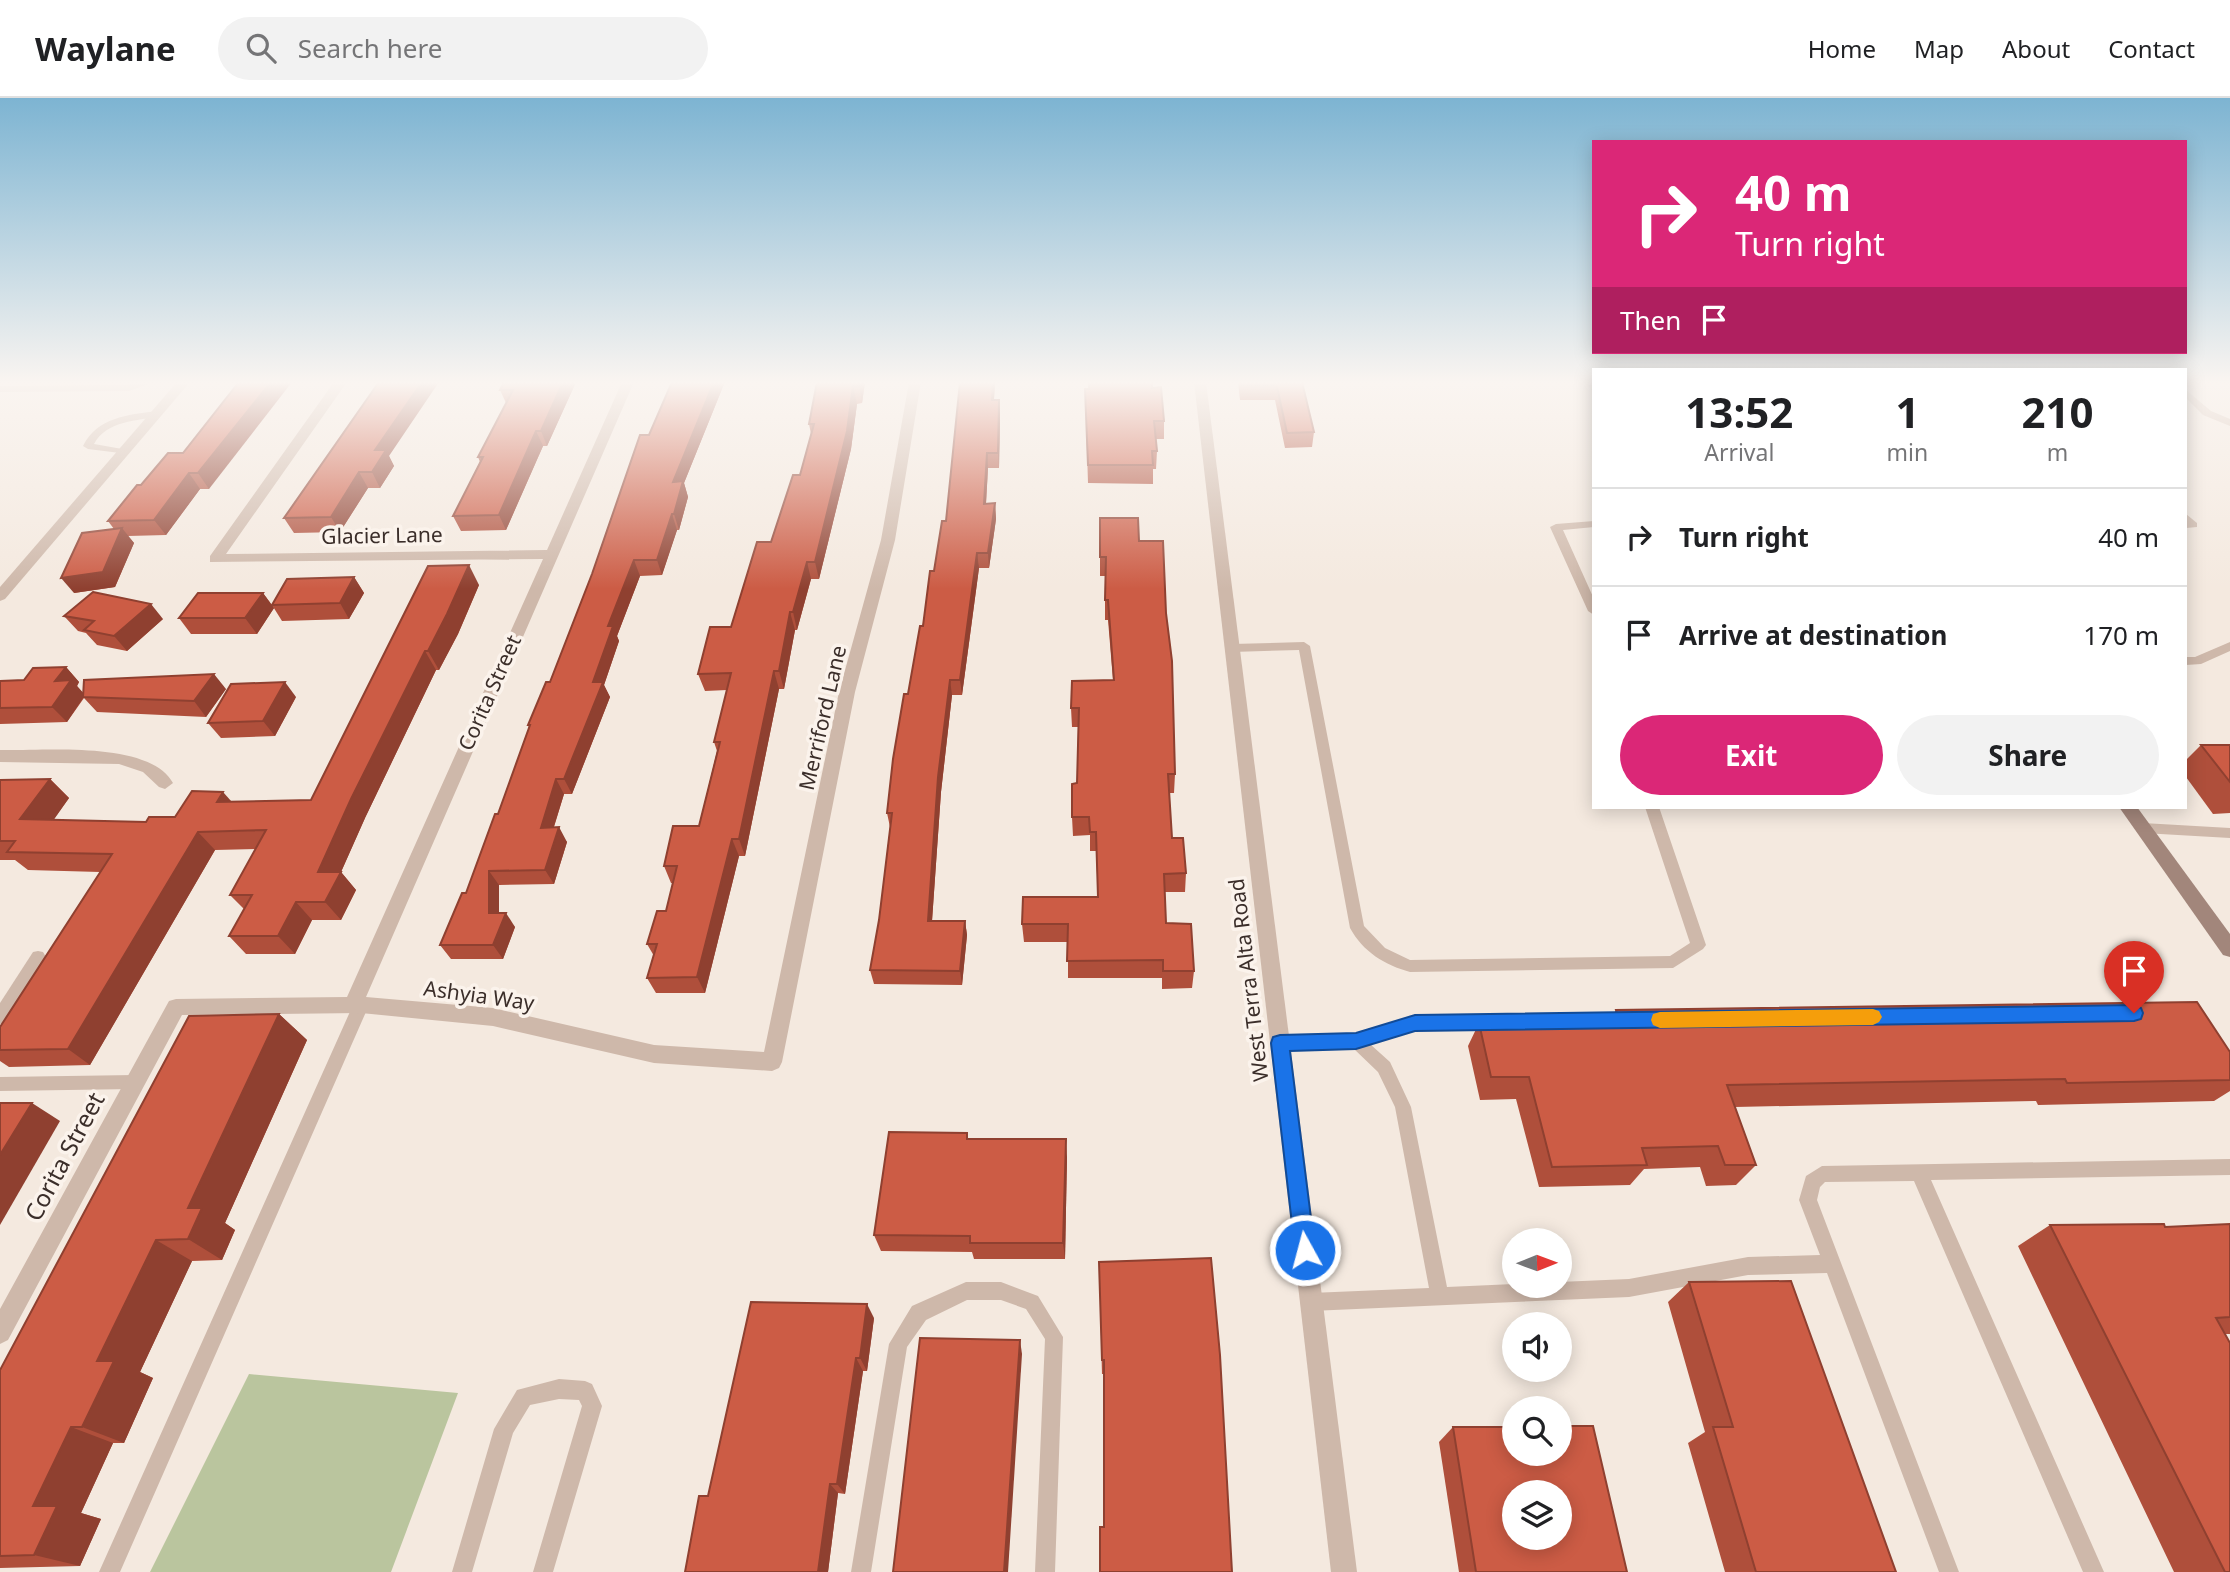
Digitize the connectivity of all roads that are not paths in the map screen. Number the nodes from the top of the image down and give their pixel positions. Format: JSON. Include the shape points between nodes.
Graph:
{"nodes":[{"id":1,"x":117,"y":451,"type":"edge"},
{"id":2,"x":292,"y":451,"type":"edge"},
{"id":3,"x":597,"y":451,"type":"edge"},
{"id":4,"x":903,"y":451,"type":"edge"},
{"id":5,"x":1208,"y":451,"type":"edge"},
{"id":6,"x":124,"y":452,"type":"joint"},
{"id":7,"x":1592,"y":524,"type":"edge"},
{"id":8,"x":551,"y":554,"type":"junction"},
{"id":9,"x":0,"y":596,"type":"edge"},
{"id":10,"x":1592,"y":607,"type":"edge"},
{"id":11,"x":2230,"y":646,"type":"edge"},
{"id":12,"x":1232,"y":648,"type":"junction"},
{"id":13,"x":2187,"y":661,"type":"edge"},
{"id":14,"x":0,"y":756,"type":"edge"},
{"id":15,"x":165,"y":783,"type":"dead end"},
{"id":16,"x":1653,"y":809,"type":"edge"},
{"id":17,"x":2129,"y":809,"type":"edge"},
{"id":18,"x":2143,"y":828,"type":"junction"},
{"id":19,"x":2230,"y":833,"type":"edge"},
{"id":20,"x":2230,"y":949,"type":"edge"},
{"id":21,"x":38,"y":957,"type":"dead end"},
{"id":22,"x":357,"y":1004,"type":"junction"},
{"id":23,"x":176,"y":1006,"type":"joint"},
{"id":24,"x":0,"y":1017,"type":"edge"},
{"id":25,"x":1650,"y":1020,"type":"edge"},
{"id":26,"x":1356,"y":1041,"type":"junction"},
{"id":27,"x":1280,"y":1043,"type":"junction"},
{"id":28,"x":772,"y":1062,"type":"joint"},
{"id":29,"x":135,"y":1082,"type":"junction"},
{"id":30,"x":0,"y":1084,"type":"edge"},
{"id":31,"x":2230,"y":1167,"type":"edge"},
{"id":32,"x":1919,"y":1172,"type":"junction"},
{"id":33,"x":1832,"y":1264,"type":"junction"},
{"id":34,"x":1440,"y":1296,"type":"junction"},
{"id":35,"x":1311,"y":1302,"type":"junction"},
{"id":36,"x":0,"y":1332,"type":"edge"},
{"id":37,"x":109,"y":1572,"type":"edge"},
{"id":38,"x":462,"y":1572,"type":"edge"},
{"id":39,"x":543,"y":1572,"type":"edge"},
{"id":40,"x":861,"y":1572,"type":"edge"},
{"id":41,"x":1045,"y":1572,"type":"edge"},
{"id":42,"x":1344,"y":1572,"type":"edge"},
{"id":43,"x":1949,"y":1572,"type":"edge"},
{"id":44,"x":2094,"y":1572,"type":"edge"}],
"edges":[{"from":1,"to":6,"type":"lane"},
{"from":2,"to":8,"type":"street","name":"Glacier Lane","via":[[215,559]]},
{"from":3,"to":8,"type":"street","name":"Corita Street"},
{"from":4,"to":28,"type":"street","name":"Merriford Lane","via":[[888,540],[847,692]]},
{"from":5,"to":12,"type":"street","name":"West Terra Alta Road"},
{"from":6,"to":9,"type":"street"},
{"from":7,"to":10,"type":"lane","via":[[1556,527]]},
{"from":8,"to":22,"type":"street","name":"Corita Street"},
{"from":11,"to":13,"type":"lane"},
{"from":12,"to":16,"type":"lane","via":[[1304,646],[1357,928],[1393,962],[1410,966],[1673,962],[1690,953],[1698,945]]},
{"from":12,"to":27,"type":"street","name":"West Terra Alta Road"},
{"from":14,"to":15,"type":"street","via":[[120,758],[149,768]]},
{"from":17,"to":18,"type":"main road"},
{"from":18,"to":19,"type":"lane"},
{"from":18,"to":20,"type":"main road"},
{"from":21,"to":24,"type":"lane"},
{"from":22,"to":23,"type":"street","name":"Ashyia Way"},
{"from":22,"to":28,"type":"street","name":"Ashyia Way","via":[[492,1017],[654,1055]]},
{"from":22,"to":37,"type":"lane"},
{"from":23,"to":29,"type":"street","name":"Corita Street"},
{"from":25,"to":26,"type":"lane","via":[[1415,1023]]},
{"from":26,"to":27,"type":"lane"},
{"from":26,"to":34,"type":"lane","via":[[1384,1067],[1403,1107]]},
{"from":27,"to":35,"type":"street","name":"West Terra Alta Road"},
{"from":29,"to":30,"type":"lane"},
{"from":29,"to":36,"type":"street","name":"Corita Street"},
{"from":31,"to":32,"type":"lane"},
{"from":32,"to":33,"type":"lane","via":[[1822,1174],[1812,1182],[1808,1200]]},
{"from":32,"to":44,"type":"lane"},
{"from":33,"to":34,"type":"lane","via":[[1748,1266],[1629,1288]]},
{"from":33,"to":43,"type":"lane"},
{"from":34,"to":35,"type":"lane"},
{"from":35,"to":42,"type":"street","name":"West Terra Alta Road"},
{"from":38,"to":39,"type":"lane","via":[[504,1429],[524,1397],[559,1389],[585,1391],[592,1406]]},
{"from":40,"to":41,"type":"lane","via":[[898,1344],[919,1313],[966,1291],[1001,1291],[1032,1302],[1054,1336]]}]}
